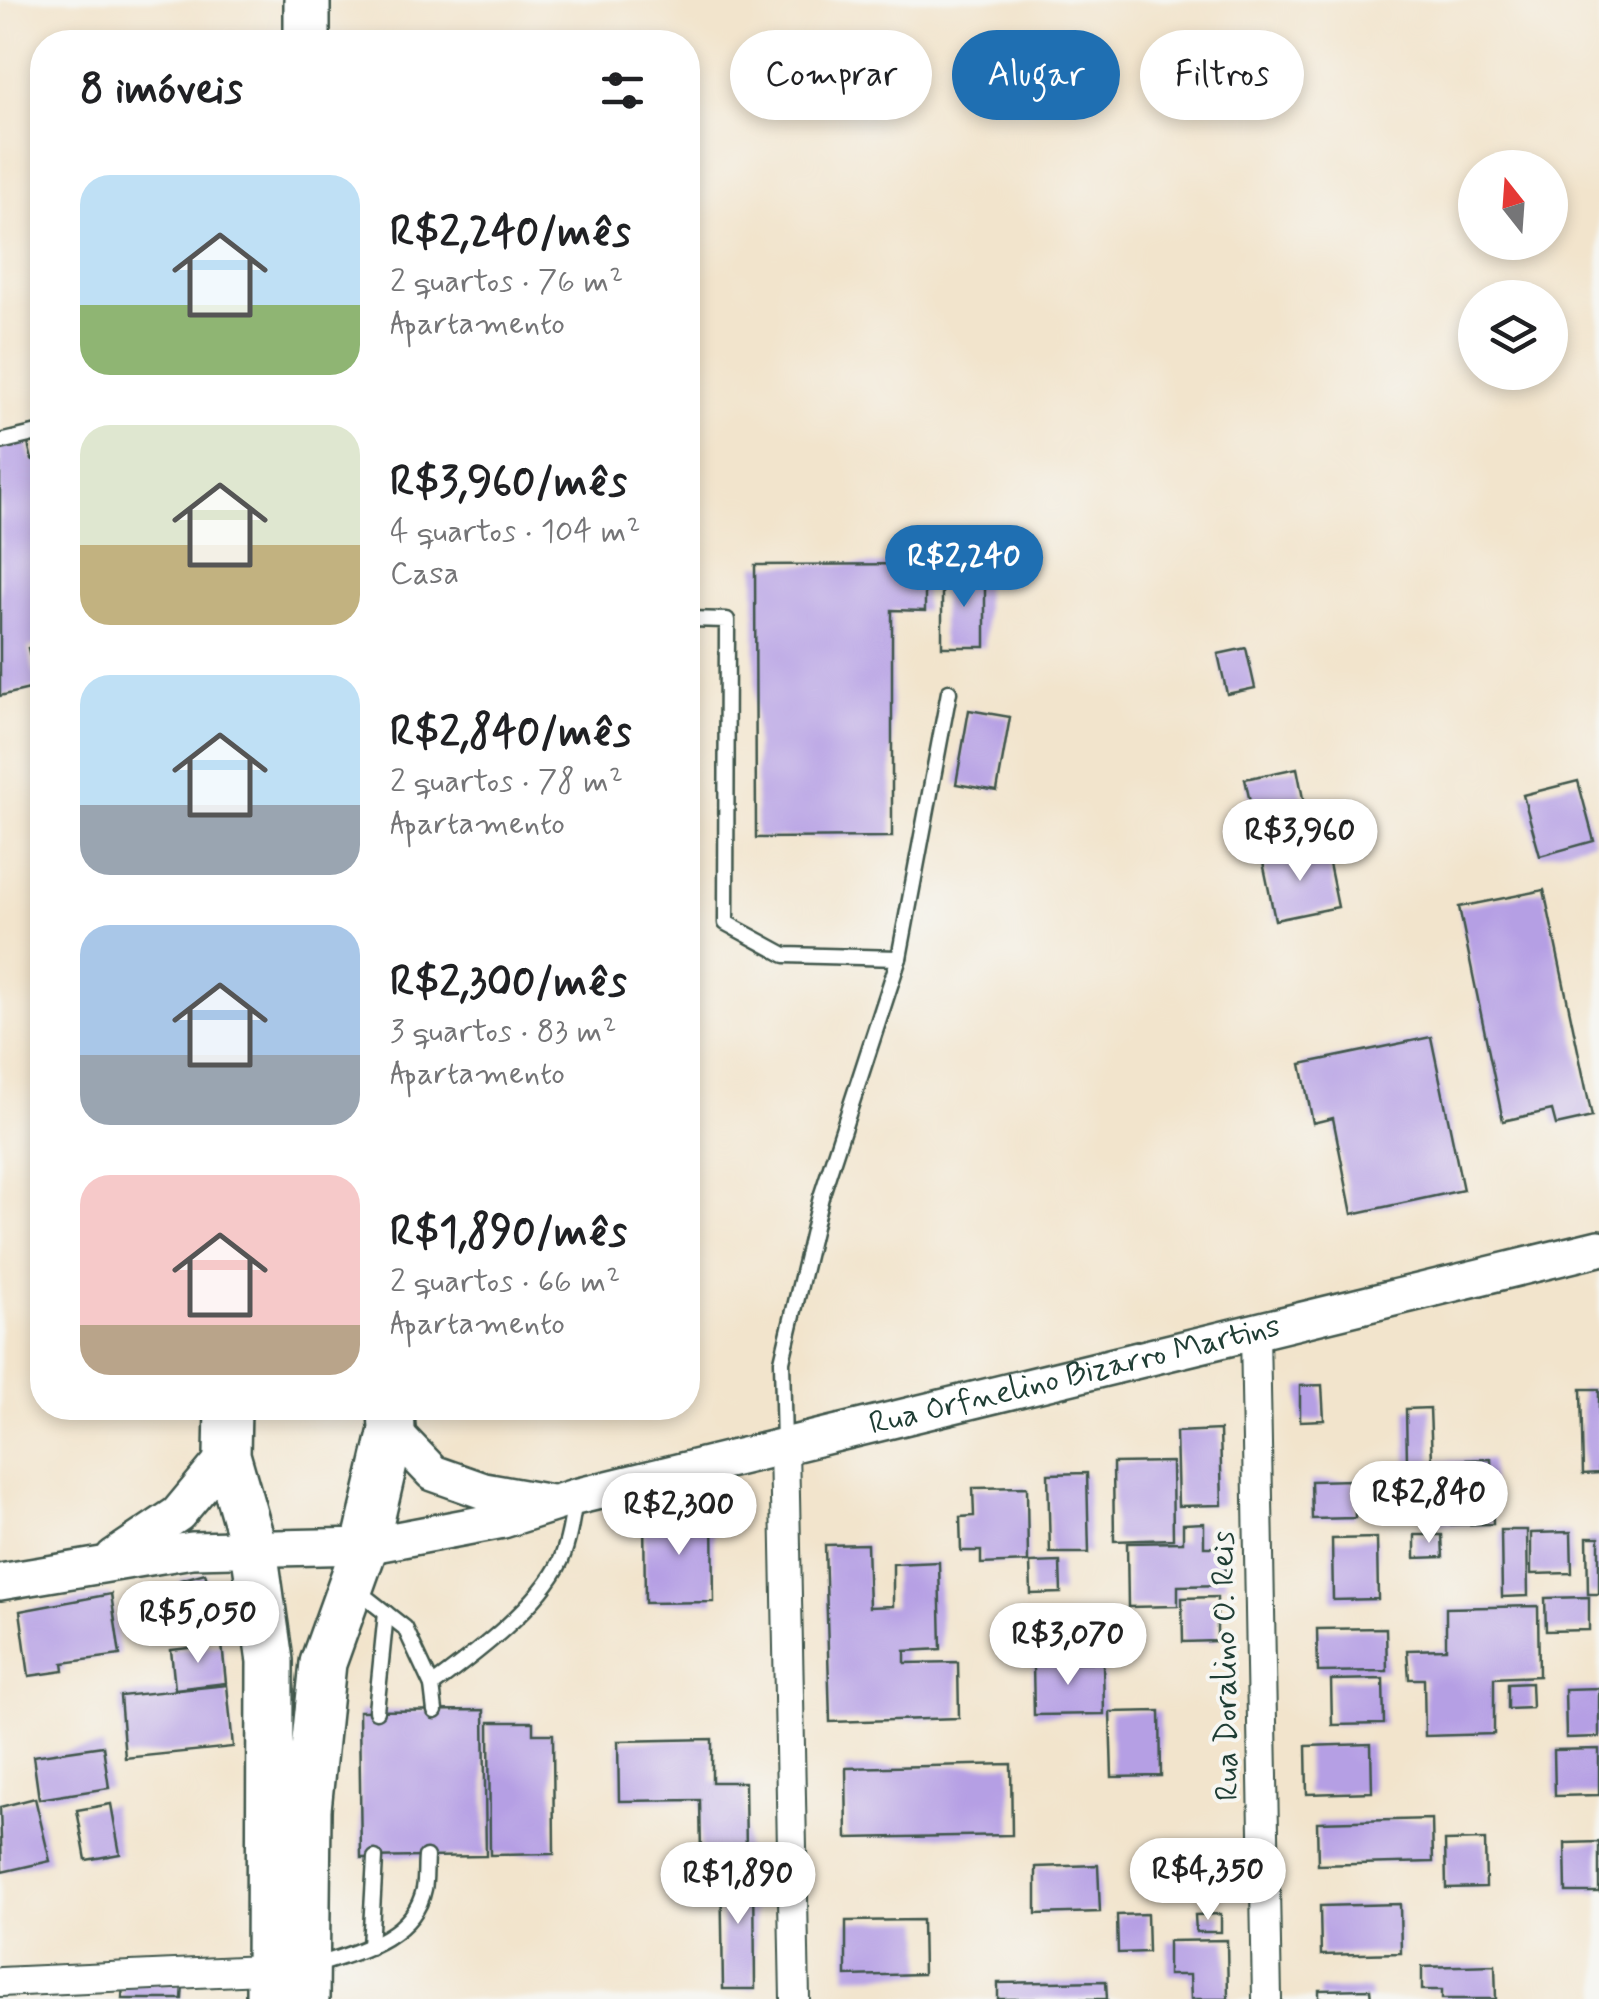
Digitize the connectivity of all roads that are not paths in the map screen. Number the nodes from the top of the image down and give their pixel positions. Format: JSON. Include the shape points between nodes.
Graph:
{"nodes":[{"id":1,"x":307,"y":0,"type":"edge"},
{"id":2,"x":307,"y":30,"type":"edge"},
{"id":3,"x":30,"y":435,"type":"edge"},
{"id":4,"x":0,"y":442,"type":"edge"},
{"id":5,"x":700,"y":619,"type":"edge"},
{"id":6,"x":949,"y":692,"type":"dead end"},
{"id":7,"x":899,"y":958,"type":"junction"},
{"id":8,"x":1599,"y":1248,"type":"edge"},
{"id":9,"x":1255,"y":1332,"type":"junction"},
{"id":10,"x":228,"y":1420,"type":"edge"},
{"id":11,"x":392,"y":1420,"type":"edge"},
{"id":12,"x":393,"y":1420,"type":"edge"},
{"id":13,"x":784,"y":1446,"type":"junction"},
{"id":14,"x":227,"y":1455,"type":"junction"},
{"id":15,"x":563,"y":1500,"type":"junction"},
{"id":16,"x":254,"y":1549,"type":"junction"},
{"id":17,"x":106,"y":1564,"type":"junction"},
{"id":18,"x":358,"y":1566,"type":"junction"},
{"id":19,"x":0,"y":1582,"type":"edge"},
{"id":20,"x":386,"y":1612,"type":"junction"},
{"id":21,"x":432,"y":1686,"type":"junction"},
{"id":22,"x":376,"y":1711,"type":"dead end"},
{"id":23,"x":435,"y":1711,"type":"dead end"},
{"id":24,"x":426,"y":1857,"type":"dead end"},
{"id":25,"x":375,"y":1858,"type":"dead end"},
{"id":26,"x":370,"y":1947,"type":"junction"},
{"id":27,"x":0,"y":1982,"type":"edge"},
{"id":28,"x":288,"y":1984,"type":"edge"},
{"id":29,"x":795,"y":1999,"type":"edge"},
{"id":30,"x":1267,"y":1999,"type":"edge"}],
"edges":[{"from":1,"to":2,"type":"main road"},
{"from":3,"to":4,"type":"lane"},
{"from":5,"to":7,"type":"lane","via":[[728,620],[726,923],[786,954]]},
{"from":6,"to":7,"type":"lane"},
{"from":7,"to":13,"type":"lane","via":[[821,1197],[782,1361]]},
{"from":8,"to":9,"type":"street","name":"Rua Orfnelino Bizarro Martins"},
{"from":9,"to":13,"type":"street","name":"Rua Orfnelino Bizarro Martins"},
{"from":9,"to":30,"type":"street","name":"Rua Doralino O. Reis"},
{"from":10,"to":14,"type":"main road"},
{"from":11,"to":18,"type":"main road"},
{"from":12,"to":15,"type":"street","name":"Rua Orfnelino Bizarro Martins","via":[[434,1472],[484,1491]]},
{"from":13,"to":15,"type":"street","name":"Rua Orfnelino Bizarro Martins"},
{"from":13,"to":29,"type":"street"},
{"from":14,"to":16,"type":"main road"},
{"from":14,"to":17,"type":"street","via":[[178,1514]]},
{"from":15,"to":18,"type":"street","name":"Rua Orfnelino Bizarro Martins"},
{"from":15,"to":21,"type":"lane","via":[[566,1543],[560,1562],[531,1600]]},
{"from":16,"to":17,"type":"street","name":"Rua Orfnelino Bizarro Martins","via":[[192,1550]]},
{"from":16,"to":18,"type":"street","name":"Rua Orfnelino Bizarro Martins"},
{"from":16,"to":28,"type":"main road","via":[[270,1660]]},
{"from":17,"to":19,"type":"street","name":"Rua Orfnelino Bizarro Martins"},
{"from":18,"to":20,"type":"lane"},
{"from":18,"to":28,"type":"main road","via":[[323,1663]]},
{"from":20,"to":21,"type":"lane","via":[[405,1628]]},
{"from":20,"to":22,"type":"lane"},
{"from":21,"to":23,"type":"lane"},
{"from":24,"to":26,"type":"lane","via":[[424,1891],[409,1922]]},
{"from":25,"to":26,"type":"lane"},
{"from":26,"to":28,"type":"lane"},
{"from":27,"to":28,"type":"street"}]}
